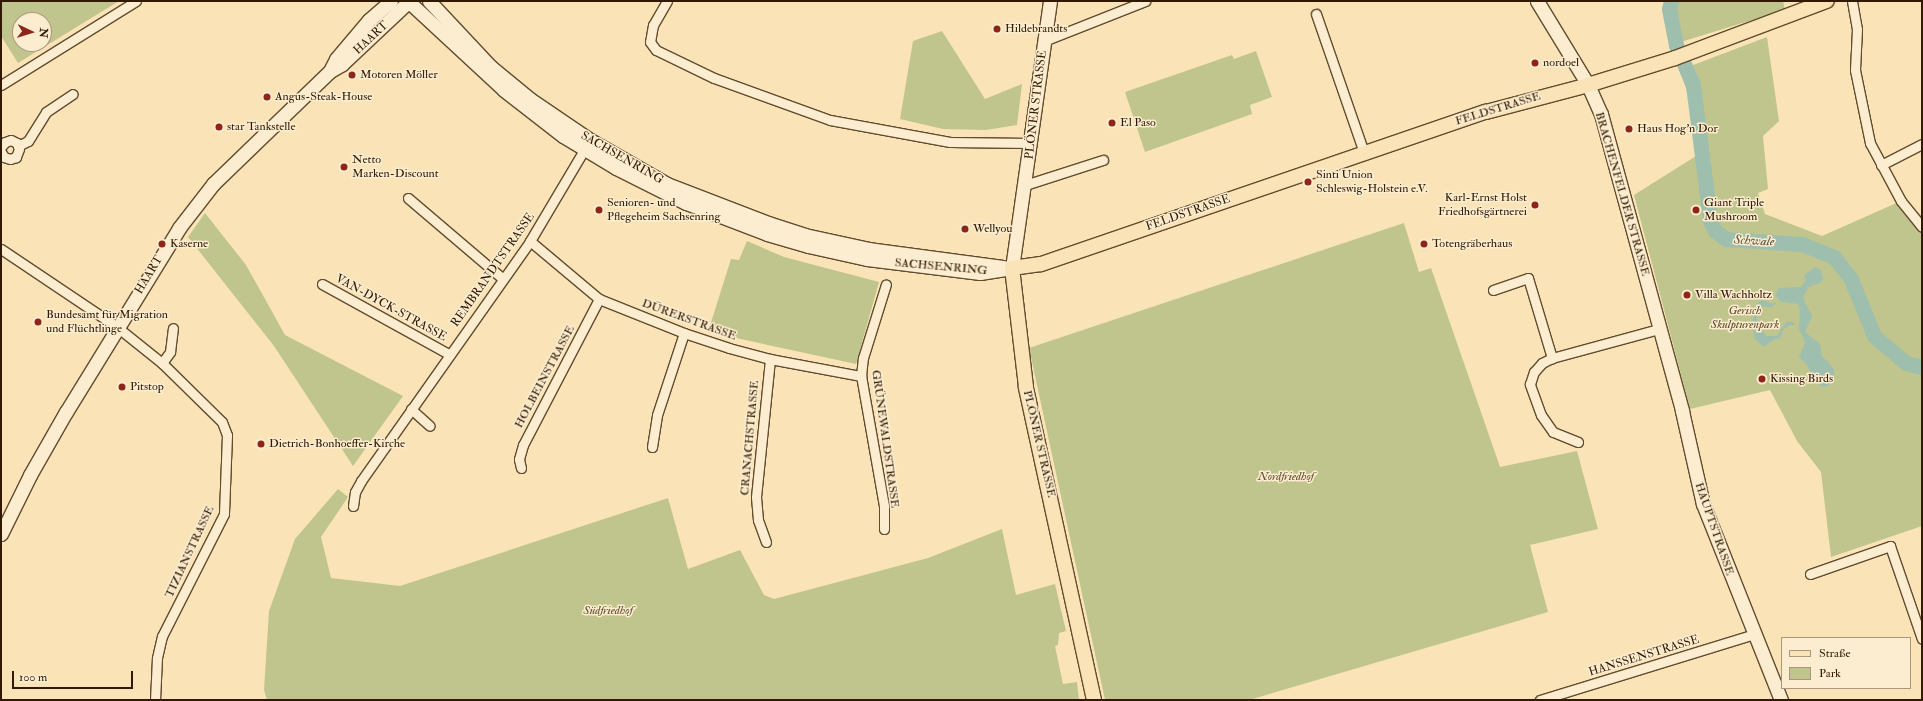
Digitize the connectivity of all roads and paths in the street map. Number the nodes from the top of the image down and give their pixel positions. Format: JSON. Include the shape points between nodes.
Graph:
{"nodes":[{"id":1,"x":136,"y":1,"type":"edge"},
{"id":2,"x":382,"y":1,"type":"edge"},
{"id":3,"x":391,"y":1,"type":"edge"},
{"id":4,"x":409,"y":1,"type":"edge"},
{"id":5,"x":429,"y":1,"type":"edge"},
{"id":6,"x":667,"y":1,"type":"edge"},
{"id":7,"x":1050,"y":1,"type":"edge"},
{"id":8,"x":1146,"y":1,"type":"edge"},
{"id":9,"x":1537,"y":1,"type":"edge"},
{"id":10,"x":1827,"y":1,"type":"edge"},
{"id":11,"x":1852,"y":1,"type":"edge"},
{"id":12,"x":1316,"y":14,"type":"dead end"},
{"id":13,"x":369,"y":20,"type":"junction"},
{"id":14,"x":1044,"y":41,"type":"junction"},
{"id":15,"x":330,"y":71,"type":"junction"},
{"id":16,"x":1,"y":85,"type":"edge"},
{"id":17,"x":1588,"y":85,"type":"junction"},
{"id":18,"x":73,"y":94,"type":"dead end"},
{"id":19,"x":1032,"y":143,"type":"junction"},
{"id":20,"x":1922,"y":144,"type":"edge"},
{"id":21,"x":587,"y":145,"type":"junction"},
{"id":22,"x":1,"y":146,"type":"edge"},
{"id":23,"x":18,"y":146,"type":"junction"},
{"id":24,"x":1,"y":152,"type":"edge"},
{"id":25,"x":1364,"y":153,"type":"junction"},
{"id":26,"x":1103,"y":160,"type":"dead end"},
{"id":27,"x":1881,"y":165,"type":"junction"},
{"id":28,"x":1025,"y":185,"type":"junction"},
{"id":29,"x":408,"y":198,"type":"dead end"},
{"id":30,"x":1922,"y":227,"type":"edge"},
{"id":31,"x":530,"y":241,"type":"junction"},
{"id":32,"x":1,"y":249,"type":"edge"},
{"id":33,"x":1012,"y":268,"type":"junction"},
{"id":34,"x":502,"y":278,"type":"junction"},
{"id":35,"x":322,"y":284,"type":"dead end"},
{"id":36,"x":886,"y":284,"type":"dead end"},
{"id":37,"x":1493,"y":290,"type":"dead end"},
{"id":38,"x":599,"y":299,"type":"junction"},
{"id":39,"x":117,"y":328,"type":"junction"},
{"id":40,"x":173,"y":328,"type":"dead end"},
{"id":41,"x":1659,"y":329,"type":"junction"},
{"id":42,"x":684,"y":333,"type":"junction"},
{"id":43,"x":448,"y":354,"type":"junction"},
{"id":44,"x":1552,"y":358,"type":"junction"},
{"id":45,"x":770,"y":359,"type":"junction"},
{"id":46,"x":162,"y":363,"type":"junction"},
{"id":47,"x":861,"y":376,"type":"junction"},
{"id":48,"x":410,"y":409,"type":"junction"},
{"id":49,"x":430,"y":426,"type":"dead end"},
{"id":50,"x":1578,"y":442,"type":"dead end"},
{"id":51,"x":652,"y":447,"type":"dead end"},
{"id":52,"x":521,"y":468,"type":"dead end"},
{"id":53,"x":353,"y":506,"type":"dead end"},
{"id":54,"x":884,"y":529,"type":"dead end"},
{"id":55,"x":1,"y":534,"type":"edge"},
{"id":56,"x":766,"y":542,"type":"dead end"},
{"id":57,"x":1810,"y":574,"type":"dead end"},
{"id":58,"x":1755,"y":634,"type":"junction"},
{"id":59,"x":1922,"y":639,"type":"edge"},
{"id":60,"x":155,"y":700,"type":"edge"},
{"id":61,"x":1094,"y":700,"type":"edge"},
{"id":62,"x":1540,"y":700,"type":"edge"},
{"id":63,"x":1781,"y":700,"type":"edge"}],
"edges":[{"from":1,"to":16,"type":"street"},
{"from":2,"to":13,"type":"main road"},
{"from":3,"to":13,"type":"main road","name":"HAART"},
{"from":4,"to":15,"type":"main road","name":"HAART","via":[[342,64]]},
{"from":4,"to":21,"type":"main road","name":"SACHSENRING","via":[[504,90]]},
{"from":5,"to":21,"type":"main road","name":"SACHSENRING","via":[[491,67]]},
{"from":6,"to":19,"type":"street","via":[[653,25],[650,42],[656,50],[714,78],[830,120],[950,142]]},
{"from":7,"to":14,"type":"main road","name":"PLÖNER STRASSE"},
{"from":8,"to":14,"type":"street"},
{"from":9,"to":17,"type":"main road","name":"BRACHENFELDER STRASSE"},
{"from":10,"to":17,"type":"main road","name":"FELDSTRASSE","via":[[1675,58]]},
{"from":11,"to":27,"type":"street","via":[[1857,29],[1855,70],[1861,108],[1870,143]]},
{"from":12,"to":25,"type":"street"},
{"from":13,"to":15,"type":"main road","name":"HAART","via":[[336,59]]},
{"from":14,"to":19,"type":"main road","name":"PLÖNER STRASSE"},
{"from":15,"to":39,"type":"main road","name":"HAART","via":[[213,184],[166,246]]},
{"from":17,"to":25,"type":"main road","name":"FELDSTRASSE","via":[[1486,112]]},
{"from":17,"to":41,"type":"main road","name":"BRACHENFELDER STRASSE","via":[[1615,160]]},
{"from":18,"to":23,"type":"street","via":[[46,112],[28,141]]},
{"from":19,"to":28,"type":"main road","name":"PLÖNER STRASSE"},
{"from":20,"to":27,"type":"street"},
{"from":21,"to":31,"type":"street","name":"REMBRANDTSTRASSE"},
{"from":21,"to":33,"type":"main road","name":"SACHSENRING","via":[[691,194],[805,235],[869,249]]},
{"from":22,"to":23,"type":"street","via":[[8,140],[14,141]]},
{"from":23,"to":24,"type":"street","via":[[19,152],[13,158],[7,158]]},
{"from":25,"to":33,"type":"main road","name":"FELDSTRASSE","via":[[1041,264]]},
{"from":26,"to":28,"type":"street"},
{"from":27,"to":30,"type":"street","via":[[1901,201]]},
{"from":28,"to":33,"type":"main road","name":"PLÖNER STRASSE"},
{"from":29,"to":34,"type":"street"},
{"from":31,"to":34,"type":"street","name":"REMBRANDTSTRASSE"},
{"from":31,"to":38,"type":"street","name":"DÜRERSTRASSE"},
{"from":32,"to":39,"type":"street","name":"TIZIANSTRASSE"},
{"from":33,"to":61,"type":"main road","name":"PLÖNER STRASSE","via":[[1026,387]]},
{"from":34,"to":43,"type":"street","name":"REMBRANDTSTRASSE"},
{"from":35,"to":43,"type":"street","name":"VAN-DYCK-STRASSE"},
{"from":36,"to":47,"type":"street","name":"GRÜNEWALDSTRASSE","via":[[863,358]]},
{"from":37,"to":44,"type":"street","via":[[1528,278]]},
{"from":38,"to":42,"type":"street","name":"DÜRERSTRASSE"},
{"from":38,"to":52,"type":"street","name":"HOLBEINSTRASSE","via":[[523,445],[518,459]]},
{"from":39,"to":46,"type":"street","name":"TIZIANSTRASSE"},
{"from":39,"to":55,"type":"main road","name":"HAART","via":[[30,475]]},
{"from":40,"to":46,"type":"street","via":[[170,352]]},
{"from":41,"to":44,"type":"street"},
{"from":41,"to":58,"type":"main road","name":"HAUPTSTRASSE","via":[[1682,411],[1703,504]]},
{"from":42,"to":45,"type":"street","name":"DÜRERSTRASSE"},
{"from":42,"to":51,"type":"street","via":[[657,415]]},
{"from":43,"to":48,"type":"street","name":"REMBRANDTSTRASSE"},
{"from":44,"to":50,"type":"street","via":[[1542,363],[1534,372],[1530,384],[1542,415],[1553,432]]},
{"from":45,"to":47,"type":"street","name":"DÜRERSTRASSE"},
{"from":45,"to":56,"type":"street","name":"CRANACHSTRASSE","via":[[756,497],[758,520]]},
{"from":46,"to":60,"type":"street","name":"TIZIANSTRASSE","via":[[222,422],[227,435],[227,475],[224,514],[162,636],[157,658]]},
{"from":47,"to":54,"type":"street","name":"GRÜNEWALDSTRASSE","via":[[884,506]]},
{"from":48,"to":49,"type":"street"},
{"from":48,"to":53,"type":"street","name":"REMBRANDTSTRASSE","via":[[361,481],[355,492]]},
{"from":57,"to":59,"type":"street","via":[[1890,546]]},
{"from":58,"to":62,"type":"street","name":"HANSSENSTRASSE"},
{"from":58,"to":63,"type":"main road","name":"HAUPTSTRASSE"}]}
